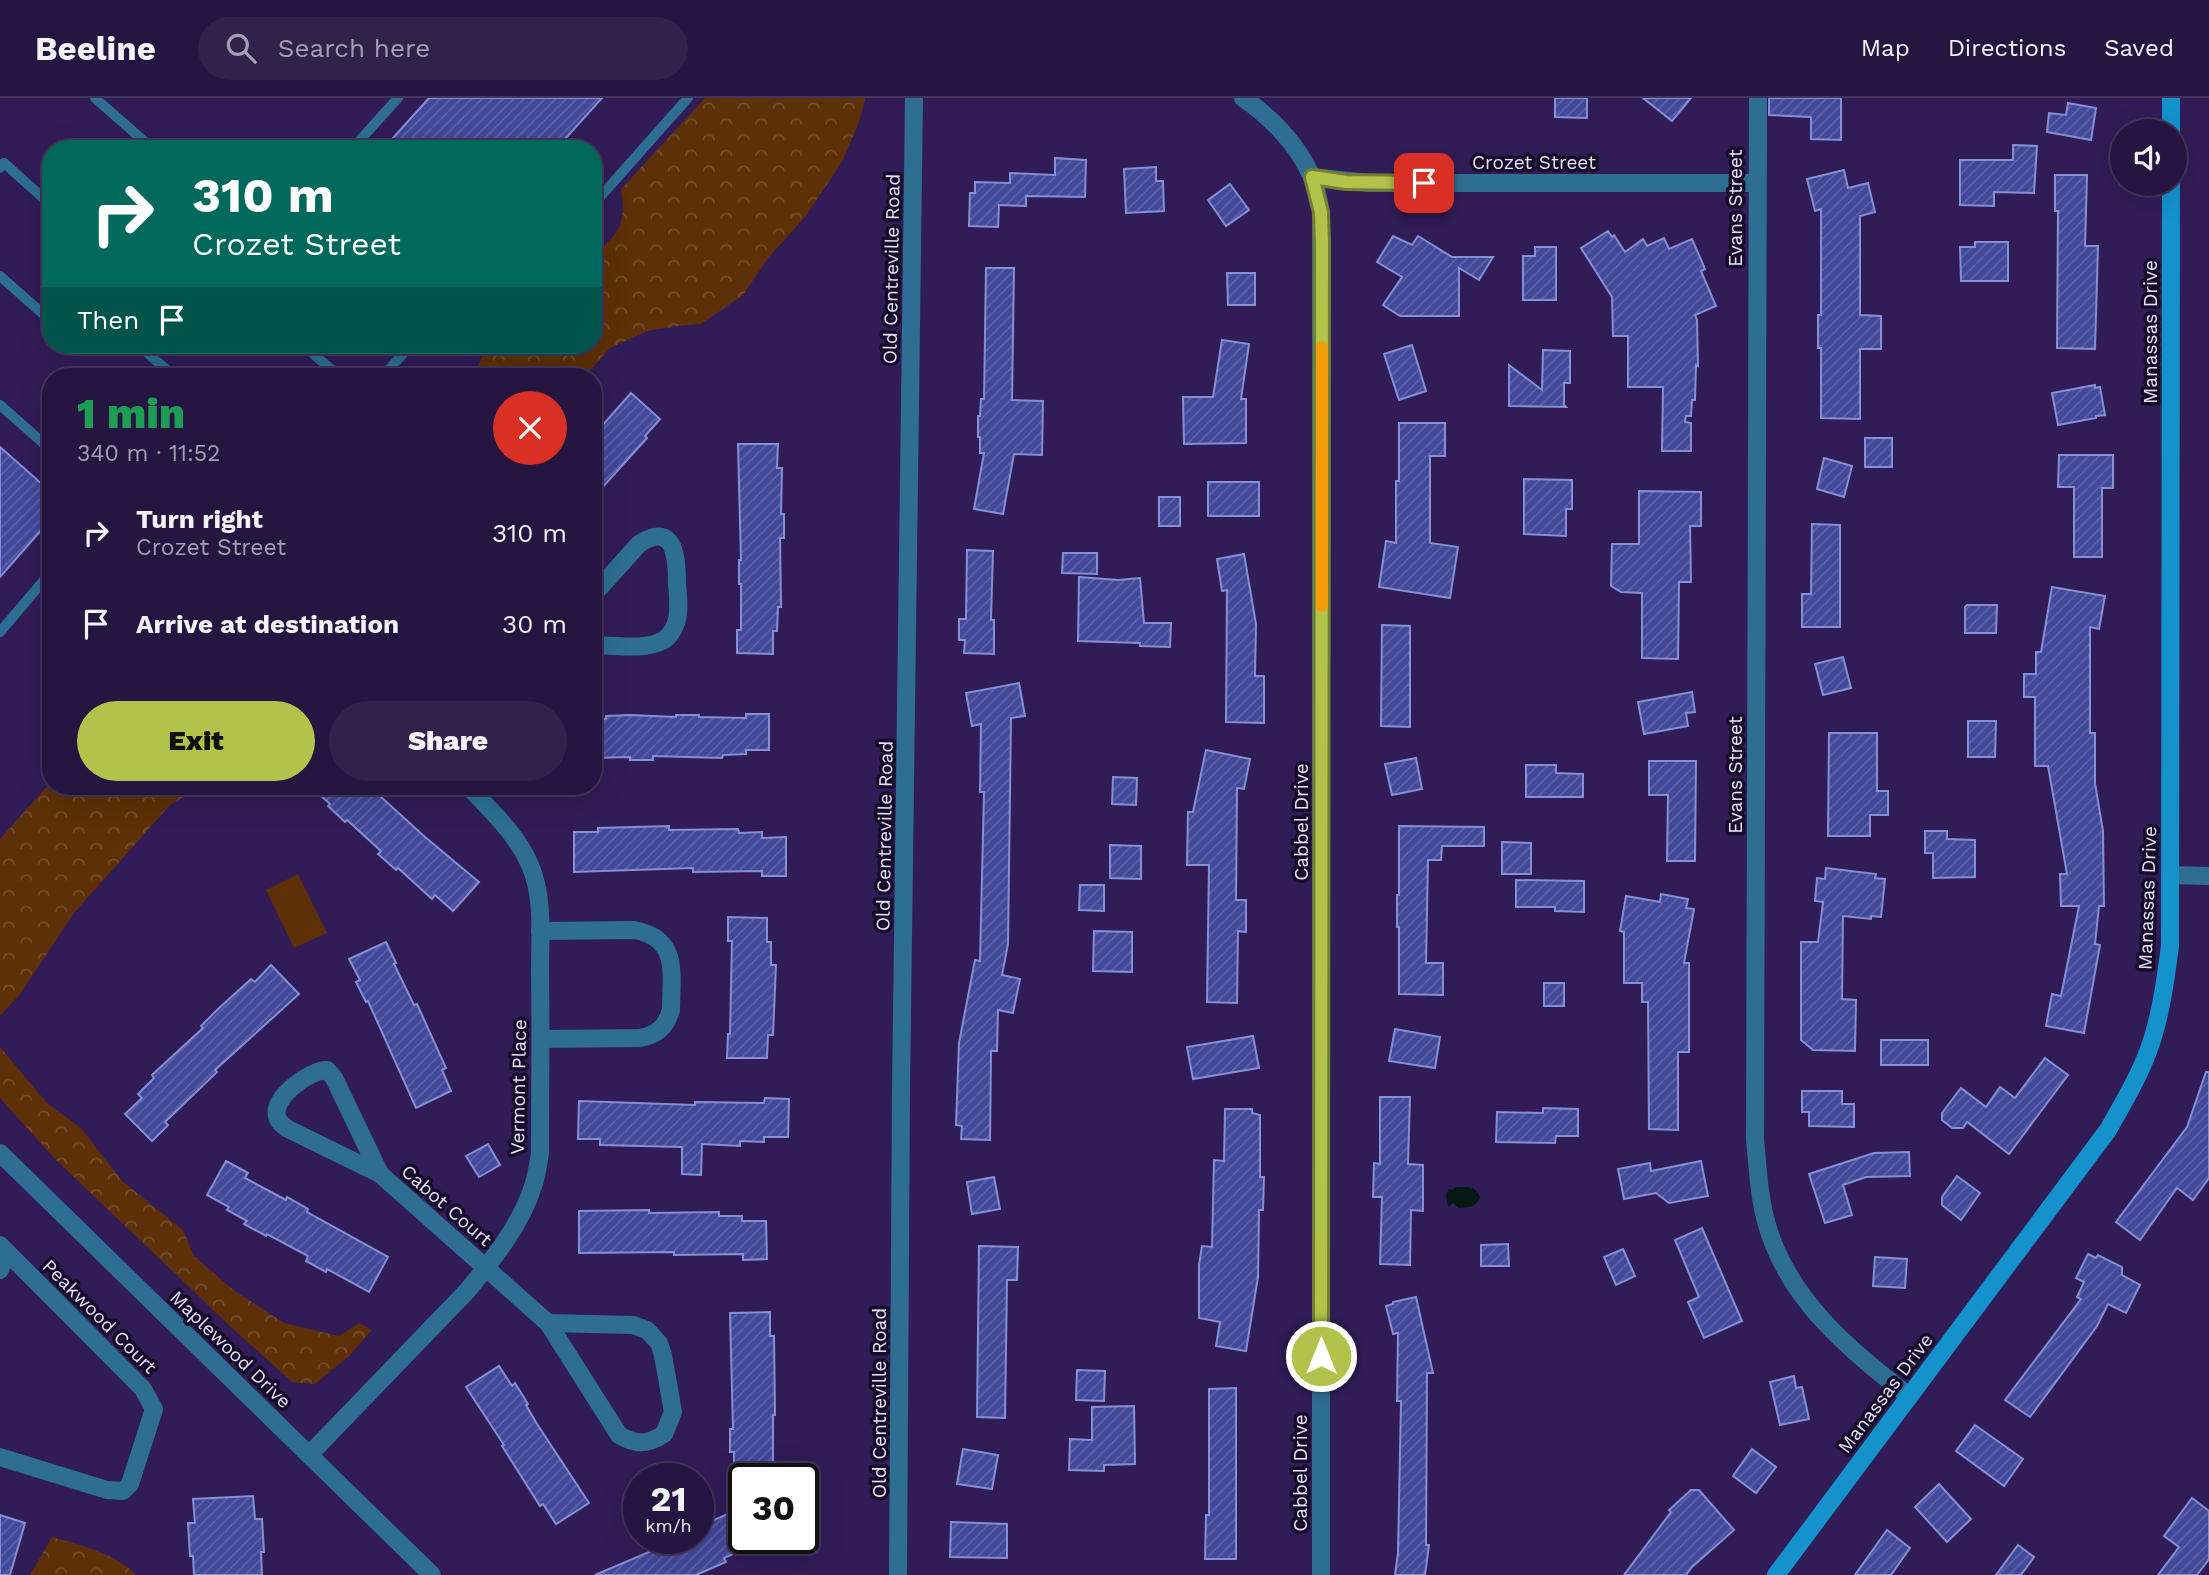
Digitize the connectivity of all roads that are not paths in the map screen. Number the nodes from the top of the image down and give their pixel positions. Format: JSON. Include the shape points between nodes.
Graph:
{"nodes":[{"id":1,"x":95,"y":98,"type":"edge"},
{"id":2,"x":398,"y":98,"type":"edge"},
{"id":3,"x":688,"y":98,"type":"edge"},
{"id":4,"x":914,"y":98,"type":"edge"},
{"id":5,"x":1243,"y":98,"type":"edge"},
{"id":6,"x":1758,"y":98,"type":"edge"},
{"id":7,"x":2171,"y":98,"type":"edge"},
{"id":8,"x":2171,"y":119,"type":"edge"},
{"id":9,"x":143,"y":140,"type":"edge"},
{"id":10,"x":360,"y":140,"type":"edge"},
{"id":11,"x":0,"y":168,"type":"edge"},
{"id":12,"x":1312,"y":177,"type":"junction"},
{"id":13,"x":1757,"y":183,"type":"junction"},
{"id":14,"x":602,"y":195,"type":"edge"},
{"id":15,"x":2171,"y":196,"type":"edge"},
{"id":16,"x":42,"y":197,"type":"edge"},
{"id":17,"x":0,"y":276,"type":"edge"},
{"id":18,"x":42,"y":313,"type":"edge"},
{"id":19,"x":148,"y":354,"type":"edge"},
{"id":20,"x":313,"y":354,"type":"edge"},
{"id":21,"x":403,"y":354,"type":"edge"},
{"id":22,"x":165,"y":368,"type":"edge"},
{"id":23,"x":330,"y":368,"type":"edge"},
{"id":24,"x":390,"y":368,"type":"edge"},
{"id":25,"x":0,"y":405,"type":"edge"},
{"id":26,"x":42,"y":442,"type":"edge"},
{"id":27,"x":42,"y":583,"type":"edge"},
{"id":28,"x":602,"y":585,"type":"edge"},
{"id":29,"x":0,"y":632,"type":"edge"},
{"id":30,"x":602,"y":645,"type":"edge"},
{"id":31,"x":477,"y":795,"type":"edge"},
{"id":32,"x":2170,"y":875,"type":"junction"},
{"id":33,"x":2209,"y":876,"type":"edge"},
{"id":34,"x":540,"y":931,"type":"junction"},
{"id":35,"x":541,"y":1039,"type":"junction"},
{"id":36,"x":0,"y":1153,"type":"edge"},
{"id":37,"x":380,"y":1174,"type":"junction"},
{"id":38,"x":3,"y":1248,"type":"edge"},
{"id":39,"x":487,"y":1267,"type":"junction"},
{"id":40,"x":0,"y":1270,"type":"edge"},
{"id":41,"x":548,"y":1323,"type":"junction"},
{"id":42,"x":1909,"y":1396,"type":"junction"},
{"id":43,"x":309,"y":1455,"type":"junction"},
{"id":44,"x":0,"y":1457,"type":"edge"},
{"id":45,"x":432,"y":1575,"type":"edge"},
{"id":46,"x":898,"y":1575,"type":"edge"},
{"id":47,"x":1321,"y":1575,"type":"edge"},
{"id":48,"x":1776,"y":1575,"type":"edge"}],
"edges":[{"from":1,"to":9,"type":"lane"},
{"from":2,"to":10,"type":"lane"},
{"from":3,"to":14,"type":"lane"},
{"from":4,"to":46,"type":"street","name":"Old Centreville Road"},
{"from":5,"to":12,"type":"street","name":"Cabbel Drive","via":[[1283,133]]},
{"from":6,"to":13,"type":"street","name":"Evans Street"},
{"from":7,"to":8,"type":"main road"},
{"from":11,"to":16,"type":"lane","via":[[4,163]]},
{"from":12,"to":13,"type":"street","name":"Crozet Street","via":[[1369,183]]},
{"from":12,"to":47,"type":"street","name":"Cabbel Drive","via":[[1321,212],[1322,243]]},
{"from":13,"to":42,"type":"street","name":"Evans Street","via":[[1755,1140],[1760,1193],[1779,1257],[1814,1312]]},
{"from":15,"to":32,"type":"main road","name":"Manassas Drive"},
{"from":17,"to":18,"type":"lane"},
{"from":19,"to":22,"type":"lane"},
{"from":20,"to":23,"type":"lane"},
{"from":21,"to":24,"type":"lane"},
{"from":25,"to":26,"type":"lane"},
{"from":27,"to":29,"type":"lane"},
{"from":28,"to":30,"type":"street","via":[[639,544],[660,537],[670,542],[676,554],[676,625],[666,639],[651,646]]},
{"from":31,"to":34,"type":"street","name":"Vermont Place","via":[[506,825],[525,855],[537,889]]},
{"from":32,"to":33,"type":"street"},
{"from":32,"to":42,"type":"main road","name":"Manassas Drive","via":[[2163,998],[2153,1039],[2133,1086],[2108,1130]]},
{"from":34,"to":35,"type":"street","name":"Vermont Place"},
{"from":34,"to":35,"type":"street","via":[[645,932],[663,944],[671,961],[671,1010],[660,1031],[640,1038]]},
{"from":35,"to":39,"type":"street","name":"Vermont Place","via":[[540,1153],[533,1186],[521,1216]]},
{"from":36,"to":43,"type":"street","name":"Maplewood Drive"},
{"from":37,"to":37,"type":"street","name":"Cabot Court","via":[[327,1070],[297,1083],[278,1105],[280,1122]]},
{"from":37,"to":39,"type":"street","name":"Cabot Court"},
{"from":38,"to":40,"type":"street","name":"Peakwood Court"},
{"from":38,"to":44,"type":"street","name":"Peakwood Court","via":[[143,1389],[154,1409],[130,1484],[123,1492]]},
{"from":39,"to":41,"type":"street","name":"Cabot Court"},
{"from":39,"to":43,"type":"street","name":"Vermont Place"},
{"from":41,"to":41,"type":"street","name":"Cabot Court","via":[[619,1435],[643,1444],[664,1434],[673,1412],[663,1354],[647,1330],[633,1325]]},
{"from":42,"to":48,"type":"main road","name":"Manassas Drive"},
{"from":43,"to":45,"type":"street","name":"Maplewood Drive"}]}
